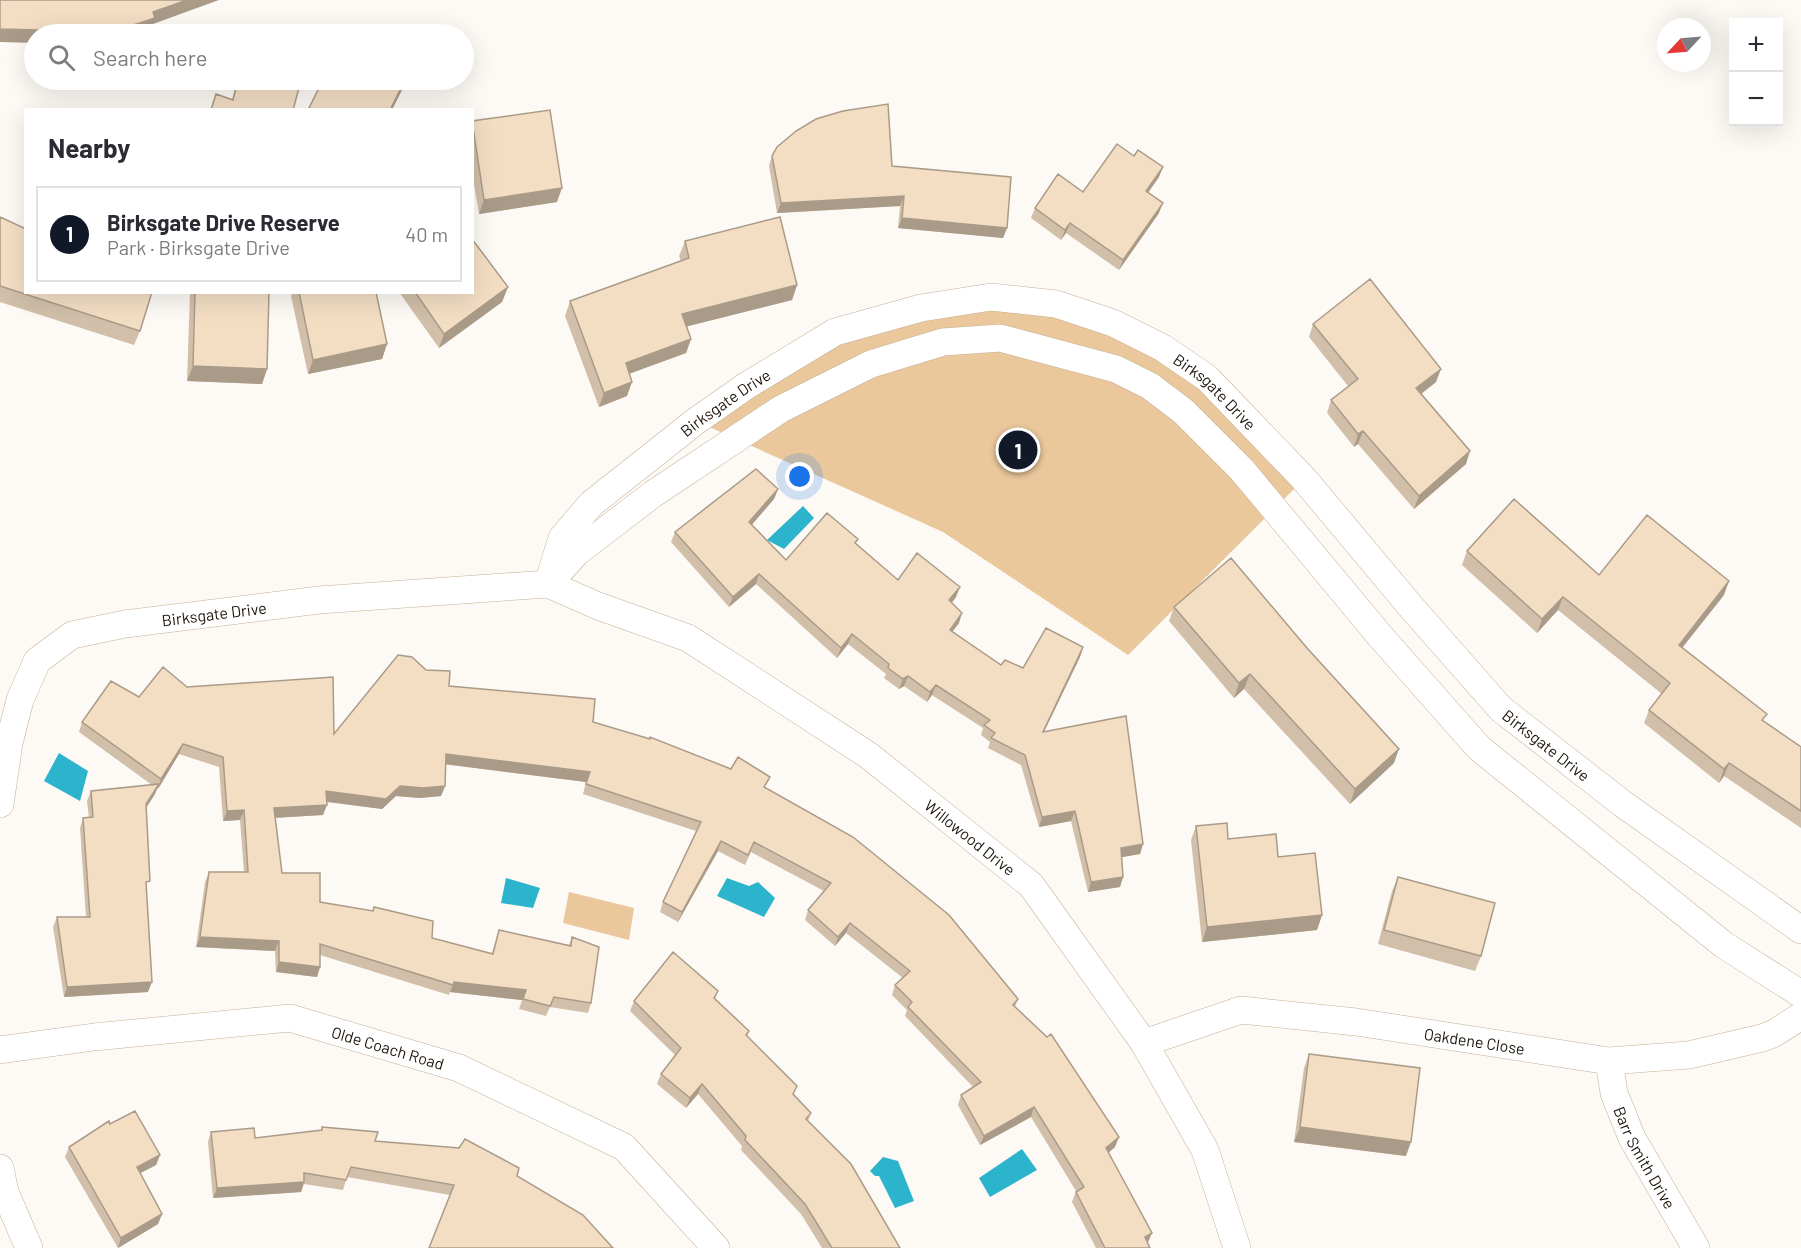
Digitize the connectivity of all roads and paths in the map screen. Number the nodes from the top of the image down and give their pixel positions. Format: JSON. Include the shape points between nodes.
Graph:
{"nodes":[{"id":1,"x":548,"y":584,"type":"junction"},
{"id":2,"x":0,"y":804,"type":"edge"},
{"id":3,"x":1801,"y":930,"type":"edge"},
{"id":4,"x":1801,"y":994,"type":"edge"},
{"id":5,"x":1801,"y":1016,"type":"edge"},
{"id":6,"x":1144,"y":1043,"type":"junction"},
{"id":7,"x":0,"y":1050,"type":"edge"},
{"id":8,"x":1609,"y":1061,"type":"junction"},
{"id":9,"x":2,"y":1184,"type":"edge"},
{"id":10,"x":29,"y":1248,"type":"edge"},
{"id":11,"x":716,"y":1248,"type":"edge"},
{"id":12,"x":1237,"y":1248,"type":"edge"},
{"id":13,"x":1696,"y":1248,"type":"edge"}],
"edges":[{"from":1,"to":2,"type":"street","name":"Birksgate Drive","via":[[319,600],[125,624],[72,635],[37,661],[20,700]]},
{"from":1,"to":3,"type":"street","name":"Birksgate Drive","via":[[562,538],[591,504],[746,386],[835,332],[921,308],[991,297],[1056,304],[1113,323],[1163,348],[1207,378],[1304,479],[1501,709],[1623,804]]},
{"from":1,"to":4,"type":"street","via":[[576,553],[653,494],[780,409],[871,364],[943,342],[1000,338],[1116,369],[1150,386],[1183,411],[1242,470],[1479,748],[1724,945]]},
{"from":1,"to":6,"type":"street","name":"Willowood Drive","via":[[688,638],[867,755],[1031,885]]},
{"from":5,"to":8,"type":"street","name":"Oakdene Close","via":[[1773,1034],[1689,1055]]},
{"from":6,"to":8,"type":"street","name":"Oakdene Close","via":[[1241,1010],[1356,1022]]},
{"from":6,"to":12,"type":"street","name":"Willowood Drive","via":[[1205,1150]]},
{"from":7,"to":11,"type":"street","name":"Olde Coach Road","via":[[290,1018],[459,1068],[624,1147]]},
{"from":8,"to":13,"type":"street","name":"Barr Smith Drive","via":[[1614,1093],[1632,1138]]},
{"from":9,"to":10,"type":"street"}]}
